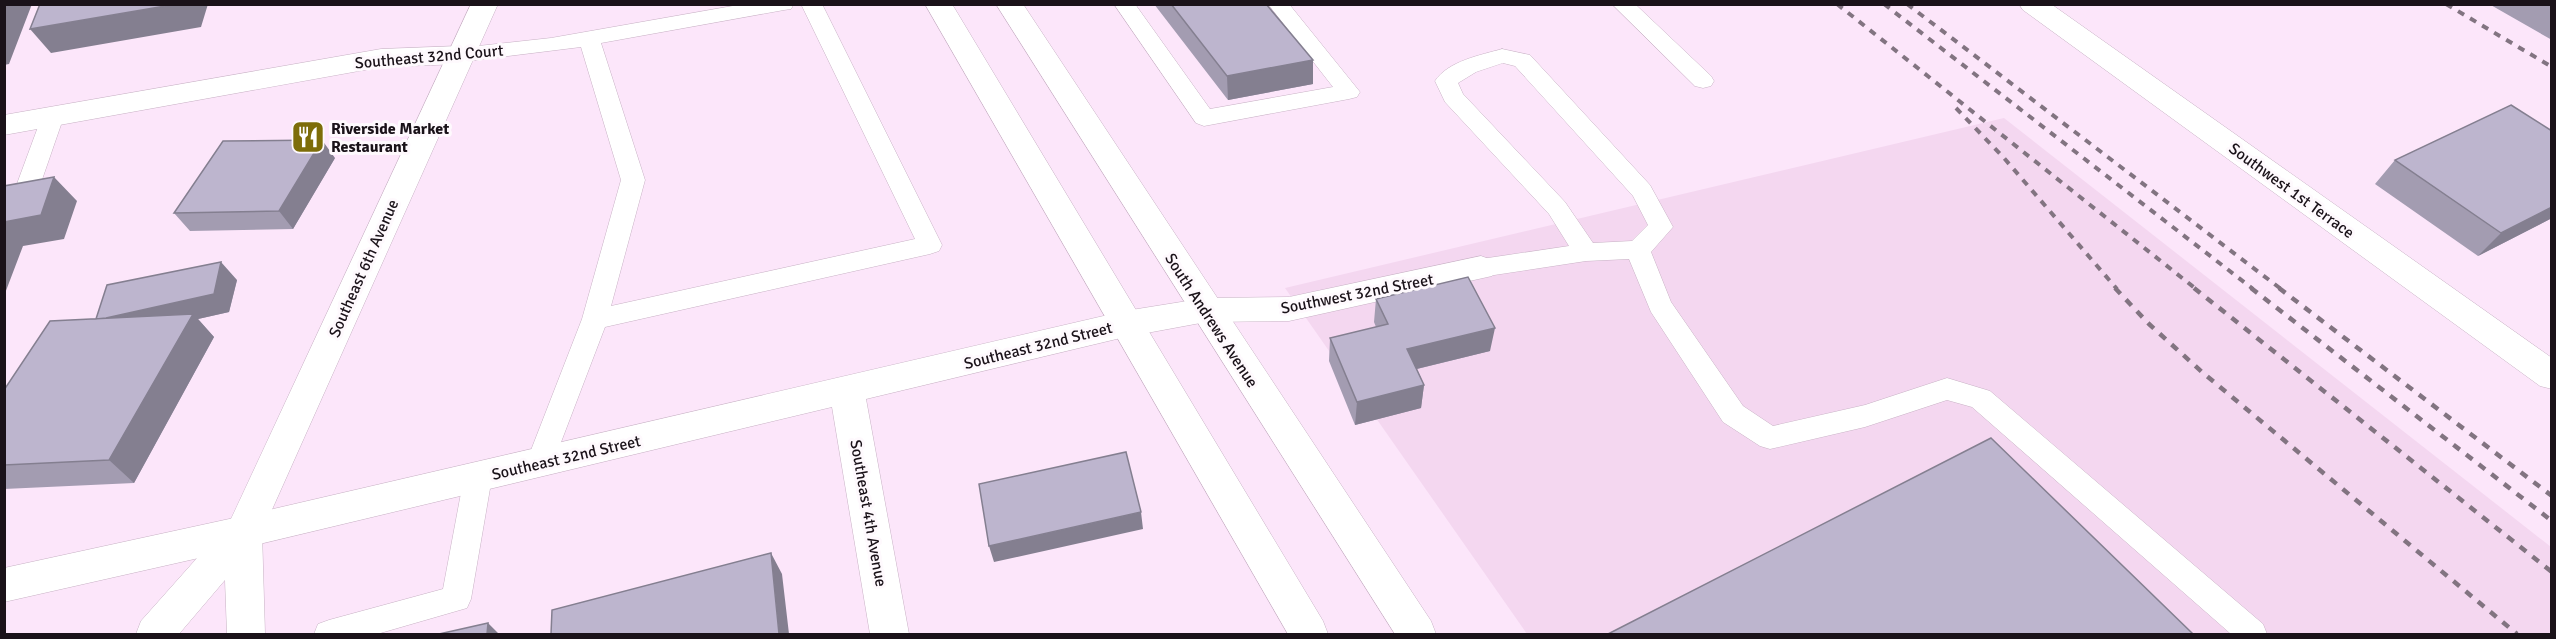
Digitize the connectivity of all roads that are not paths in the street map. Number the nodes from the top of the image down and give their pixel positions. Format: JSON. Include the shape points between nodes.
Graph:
{"nodes":[{"id":1,"x":485,"y":4,"type":"edge"},
{"id":2,"x":784,"y":4,"type":"edge"},
{"id":3,"x":811,"y":4,"type":"edge"},
{"id":4,"x":938,"y":4,"type":"edge"},
{"id":5,"x":1009,"y":4,"type":"edge"},
{"id":6,"x":1124,"y":4,"type":"edge"},
{"id":7,"x":1278,"y":4,"type":"edge"},
{"id":8,"x":1623,"y":4,"type":"edge"},
{"id":9,"x":2032,"y":4,"type":"edge"},
{"id":10,"x":589,"y":38,"type":"junction"},
{"id":11,"x":460,"y":54,"type":"junction"},
{"id":12,"x":1703,"y":81,"type":"dead end"},
{"id":13,"x":53,"y":116,"type":"junction"},
{"id":14,"x":4,"y":125,"type":"edge"},
{"id":15,"x":23,"y":200,"type":"edge"},
{"id":16,"x":1638,"y":250,"type":"junction"},
{"id":17,"x":1586,"y":252,"type":"junction"},
{"id":18,"x":1481,"y":268,"type":"joint"},
{"id":19,"x":1206,"y":310,"type":"junction"},
{"id":20,"x":595,"y":319,"type":"junction"},
{"id":21,"x":1125,"y":324,"type":"junction"},
{"id":22,"x":2552,"y":376,"type":"edge"},
{"id":23,"x":847,"y":391,"type":"junction"},
{"id":24,"x":540,"y":463,"type":"junction"},
{"id":25,"x":478,"y":477,"type":"junction"},
{"id":26,"x":243,"y":532,"type":"junction"},
{"id":27,"x":4,"y":585,"type":"edge"},
{"id":28,"x":155,"y":634,"type":"edge"},
{"id":29,"x":246,"y":634,"type":"edge"},
{"id":30,"x":329,"y":634,"type":"edge"},
{"id":31,"x":890,"y":634,"type":"edge"},
{"id":32,"x":1309,"y":634,"type":"edge"},
{"id":33,"x":1417,"y":634,"type":"edge"},
{"id":34,"x":2252,"y":634,"type":"edge"}],
"edges":[{"from":1,"to":11,"type":"street","name":"Southeast 6th Avenue"},
{"from":2,"to":10,"type":"lane","name":"Southeast 32nd Court"},
{"from":3,"to":20,"type":"lane","via":[[930,245]]},
{"from":4,"to":21,"type":"street"},
{"from":5,"to":19,"type":"street","name":"South Andrews Avenue"},
{"from":6,"to":7,"type":"lane","via":[[1204,118],[1349,92]]},
{"from":8,"to":12,"type":"lane"},
{"from":9,"to":22,"type":"street","name":"Southwest 1st Terrace"},
{"from":10,"to":11,"type":"lane","name":"Southeast 32nd Court"},
{"from":10,"to":20,"type":"lane","via":[[633,180]]},
{"from":11,"to":13,"type":"street","name":"Southeast 32nd Court","via":[[381,58]]},
{"from":11,"to":26,"type":"street","name":"Southeast 6th Avenue"},
{"from":13,"to":14,"type":"street","name":"Southeast 32nd Court"},
{"from":13,"to":15,"type":"lane"},
{"from":16,"to":17,"type":"lane"},
{"from":16,"to":17,"type":"lane","via":[[1661,227],[1642,191],[1522,60],[1502,56],[1468,67],[1446,81],[1453,97],[1557,208]]},
{"from":16,"to":34,"type":"lane","via":[[1660,305],[1733,414],[1770,438],[1864,416],[1947,388],[1981,399]]},
{"from":17,"to":18,"type":"lane"},
{"from":18,"to":19,"type":"street","name":"Southwest 32nd Street","via":[[1289,309]]},
{"from":19,"to":21,"type":"street","name":"Southwest 32nd Street"},
{"from":19,"to":33,"type":"street","name":"South Andrews Avenue"},
{"from":20,"to":24,"type":"lane"},
{"from":21,"to":23,"type":"street","name":"Southeast 32nd Street"},
{"from":21,"to":32,"type":"street"},
{"from":23,"to":24,"type":"street","name":"Southeast 32nd Street"},
{"from":23,"to":31,"type":"street","name":"Southeast 4th Avenue"},
{"from":24,"to":25,"type":"street","name":"Southeast 32nd Street"},
{"from":25,"to":26,"type":"street","name":"Southeast 32nd Street"},
{"from":25,"to":30,"type":"lane","via":[[456,599]]},
{"from":26,"to":27,"type":"street","name":"Southeast 32nd Street"},
{"from":26,"to":28,"type":"street","name":"Southeast 6th Avenue"},
{"from":26,"to":29,"type":"street","name":"Southeast 6th Avenue"}]}
